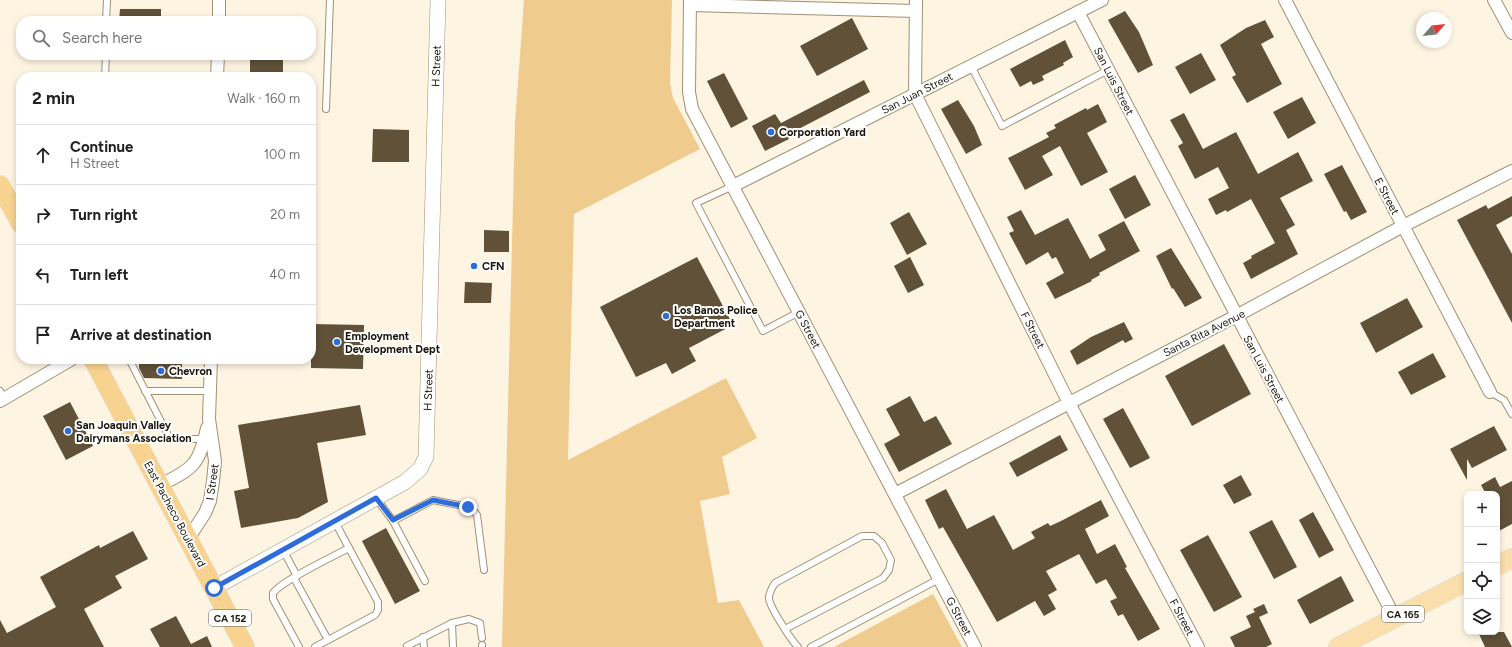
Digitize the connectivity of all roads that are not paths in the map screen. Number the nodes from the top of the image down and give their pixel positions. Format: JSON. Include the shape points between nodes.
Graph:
{"nodes":[{"id":1,"x":107,"y":0,"type":"edge"},
{"id":2,"x":219,"y":0,"type":"edge"},
{"id":3,"x":330,"y":0,"type":"edge"},
{"id":4,"x":438,"y":0,"type":"edge"},
{"id":5,"x":1102,"y":0,"type":"edge"},
{"id":6,"x":1285,"y":0,"type":"edge"},
{"id":7,"x":1494,"y":0,"type":"edge"},
{"id":8,"x":690,"y":2,"type":"edge"},
{"id":9,"x":916,"y":5,"type":"edge"},
{"id":10,"x":1078,"y":12,"type":"junction"},
{"id":11,"x":106,"y":16,"type":"edge"},
{"id":12,"x":219,"y":16,"type":"edge"},
{"id":13,"x":1512,"y":33,"type":"edge"},
{"id":14,"x":106,"y":60,"type":"edge"},
{"id":15,"x":218,"y":60,"type":"edge"},
{"id":16,"x":971,"y":66,"type":"junction"},
{"id":17,"x":1108,"y":70,"type":"junction"},
{"id":18,"x":105,"y":72,"type":"edge"},
{"id":19,"x":218,"y":72,"type":"edge"},
{"id":20,"x":915,"y":94,"type":"junction"},
{"id":21,"x":326,"y":109,"type":"dead end"},
{"id":22,"x":1512,"y":171,"type":"edge"},
{"id":23,"x":0,"y":185,"type":"edge"},
{"id":24,"x":733,"y":186,"type":"junction"},
{"id":25,"x":16,"y":215,"type":"edge"},
{"id":26,"x":1403,"y":226,"type":"junction"},
{"id":27,"x":799,"y":312,"type":"junction"},
{"id":28,"x":1236,"y":316,"type":"junction"},
{"id":29,"x":63,"y":364,"type":"edge"},
{"id":30,"x":96,"y":364,"type":"edge"},
{"id":31,"x":132,"y":364,"type":"edge"},
{"id":32,"x":211,"y":364,"type":"edge"},
{"id":33,"x":145,"y":391,"type":"junction"},
{"id":34,"x":210,"y":391,"type":"junction"},
{"id":35,"x":1490,"y":392,"type":"joint"},
{"id":36,"x":1,"y":397,"type":"edge"},
{"id":37,"x":1069,"y":403,"type":"junction"},
{"id":38,"x":1512,"y":414,"type":"edge"},
{"id":39,"x":210,"y":420,"type":"junction"},
{"id":40,"x":205,"y":438,"type":"junction"},
{"id":41,"x":160,"y":486,"type":"junction"},
{"id":42,"x":894,"y":494,"type":"junction"},
{"id":43,"x":376,"y":498,"type":"junction"},
{"id":44,"x":393,"y":520,"type":"junction"},
{"id":45,"x":334,"y":521,"type":"junction"},
{"id":46,"x":188,"y":539,"type":"junction"},
{"id":47,"x":349,"y":548,"type":"junction"},
{"id":48,"x":283,"y":550,"type":"junction"},
{"id":49,"x":484,"y":570,"type":"dead end"},
{"id":50,"x":296,"y":577,"type":"junction"},
{"id":51,"x":939,"y":579,"type":"junction"},
{"id":52,"x":425,"y":582,"type":"dead end"},
{"id":53,"x":1464,"y":583,"type":"edge"},
{"id":54,"x":214,"y":588,"type":"junction"},
{"id":55,"x":1395,"y":618,"type":"junction"},
{"id":56,"x":452,"y":623,"type":"junction"},
{"id":57,"x":785,"y":629,"type":"junction"},
{"id":58,"x":423,"y":637,"type":"junction"},
{"id":59,"x":482,"y":638,"type":"dead end"},
{"id":60,"x":328,"y":640,"type":"junction"},
{"id":61,"x":1360,"y":642,"type":"edge"},
{"id":62,"x":407,"y":646,"type":"dead end"},
{"id":63,"x":245,"y":647,"type":"edge"},
{"id":64,"x":299,"y":647,"type":"edge"},
{"id":65,"x":315,"y":647,"type":"edge"},
{"id":66,"x":424,"y":647,"type":"edge"},
{"id":67,"x":454,"y":647,"type":"edge"},
{"id":68,"x":798,"y":647,"type":"edge"},
{"id":69,"x":811,"y":647,"type":"edge"},
{"id":70,"x":975,"y":647,"type":"edge"},
{"id":71,"x":1198,"y":647,"type":"edge"},
{"id":72,"x":1338,"y":647,"type":"edge"}],
"edges":[{"from":1,"to":11,"type":"lane"},
{"from":2,"to":12,"type":"street"},
{"from":3,"to":21,"type":"lane"},
{"from":4,"to":43,"type":"street","name":"H Street","via":[[426,457],[420,469],[405,482]]},
{"from":5,"to":10,"type":"street","name":"San Juan Street"},
{"from":6,"to":26,"type":"street","name":"E Street"},
{"from":7,"to":13,"type":"street"},
{"from":8,"to":9,"type":"street"},
{"from":8,"to":24,"type":"street","name":"G Street","via":[[689,92],[692,109]]},
{"from":9,"to":20,"type":"street","name":"F Street"},
{"from":10,"to":16,"type":"street","name":"San Juan Street"},
{"from":10,"to":17,"type":"street","name":"San Luis Street"},
{"from":14,"to":18,"type":"lane"},
{"from":15,"to":19,"type":"street"},
{"from":16,"to":17,"type":"lane","via":[[1002,126]]},
{"from":16,"to":20,"type":"street","name":"San Juan Street"},
{"from":17,"to":28,"type":"street","name":"San Luis Street"},
{"from":20,"to":24,"type":"street","name":"San Juan Street"},
{"from":20,"to":37,"type":"street","name":"F Street"},
{"from":22,"to":26,"type":"street","name":"Santa Rita Avenue"},
{"from":23,"to":25,"type":"highway"},
{"from":24,"to":27,"type":"street","name":"G Street"},
{"from":24,"to":27,"type":"lane","via":[[696,203],[763,331]]},
{"from":26,"to":28,"type":"street","name":"Santa Rita Avenue"},
{"from":26,"to":35,"type":"street","name":"E Street"},
{"from":27,"to":42,"type":"street","name":"G Street"},
{"from":28,"to":37,"type":"street","name":"Santa Rita Avenue"},
{"from":28,"to":55,"type":"street","name":"San Luis Street"},
{"from":29,"to":36,"type":"street"},
{"from":30,"to":41,"type":"highway","name":"East Pacheco Boulevard","number":"CA 152"},
{"from":31,"to":33,"type":"lane"},
{"from":32,"to":34,"type":"street","name":"I Street"},
{"from":33,"to":34,"type":"lane"},
{"from":33,"to":40,"type":"lane","via":[[170,439]]},
{"from":34,"to":39,"type":"street","name":"I Street"},
{"from":35,"to":38,"type":"lane","via":[[1504,400]]},
{"from":37,"to":42,"type":"street","name":"Santa Rita Avenue"},
{"from":37,"to":71,"type":"street","name":"F Street"},
{"from":39,"to":40,"type":"street","name":"I Street"},
{"from":39,"to":46,"type":"street","name":"I Street","via":[[215,461],[210,501]]},
{"from":40,"to":41,"type":"street","name":"I Street","via":[[196,463]]},
{"from":41,"to":46,"type":"highway","name":"East Pacheco Boulevard","number":"CA 152"},
{"from":42,"to":51,"type":"street","name":"G Street"},
{"from":43,"to":44,"type":"lane"},
{"from":43,"to":45,"type":"street","name":"H Street"},
{"from":44,"to":49,"type":"lane","via":[[433,500],[474,510]]},
{"from":44,"to":52,"type":"lane"},
{"from":45,"to":47,"type":"lane"},
{"from":45,"to":48,"type":"street","name":"H Street"},
{"from":46,"to":54,"type":"highway","name":"East Pacheco Boulevard","number":"CA 152"},
{"from":47,"to":50,"type":"lane"},
{"from":47,"to":60,"type":"lane","via":[[378,602],[378,610],[375,615]]},
{"from":48,"to":50,"type":"lane"},
{"from":48,"to":54,"type":"street","name":"H Street"},
{"from":50,"to":60,"type":"lane"},
{"from":50,"to":64,"type":"lane","via":[[276,589],[273,598]]},
{"from":51,"to":69,"type":"lane"},
{"from":51,"to":70,"type":"street","name":"G Street"},
{"from":53,"to":55,"type":"main road","number":"CA 165"},
{"from":54,"to":63,"type":"highway","name":"East Pacheco Boulevard","number":"CA 152"},
{"from":55,"to":61,"type":"main road","number":"CA 165"},
{"from":56,"to":58,"type":"lane"},
{"from":56,"to":59,"type":"lane","via":[[468,619],[480,623]]},
{"from":56,"to":67,"type":"lane"},
{"from":57,"to":57,"type":"lane","via":[[769,599],[775,583],[862,536],[874,536],[882,543],[892,560],[883,578]]},
{"from":57,"to":68,"type":"lane"},
{"from":58,"to":62,"type":"lane"},
{"from":58,"to":66,"type":"lane"},
{"from":60,"to":65,"type":"lane"},
{"from":61,"to":72,"type":"main road","number":"CA 165"}]}
